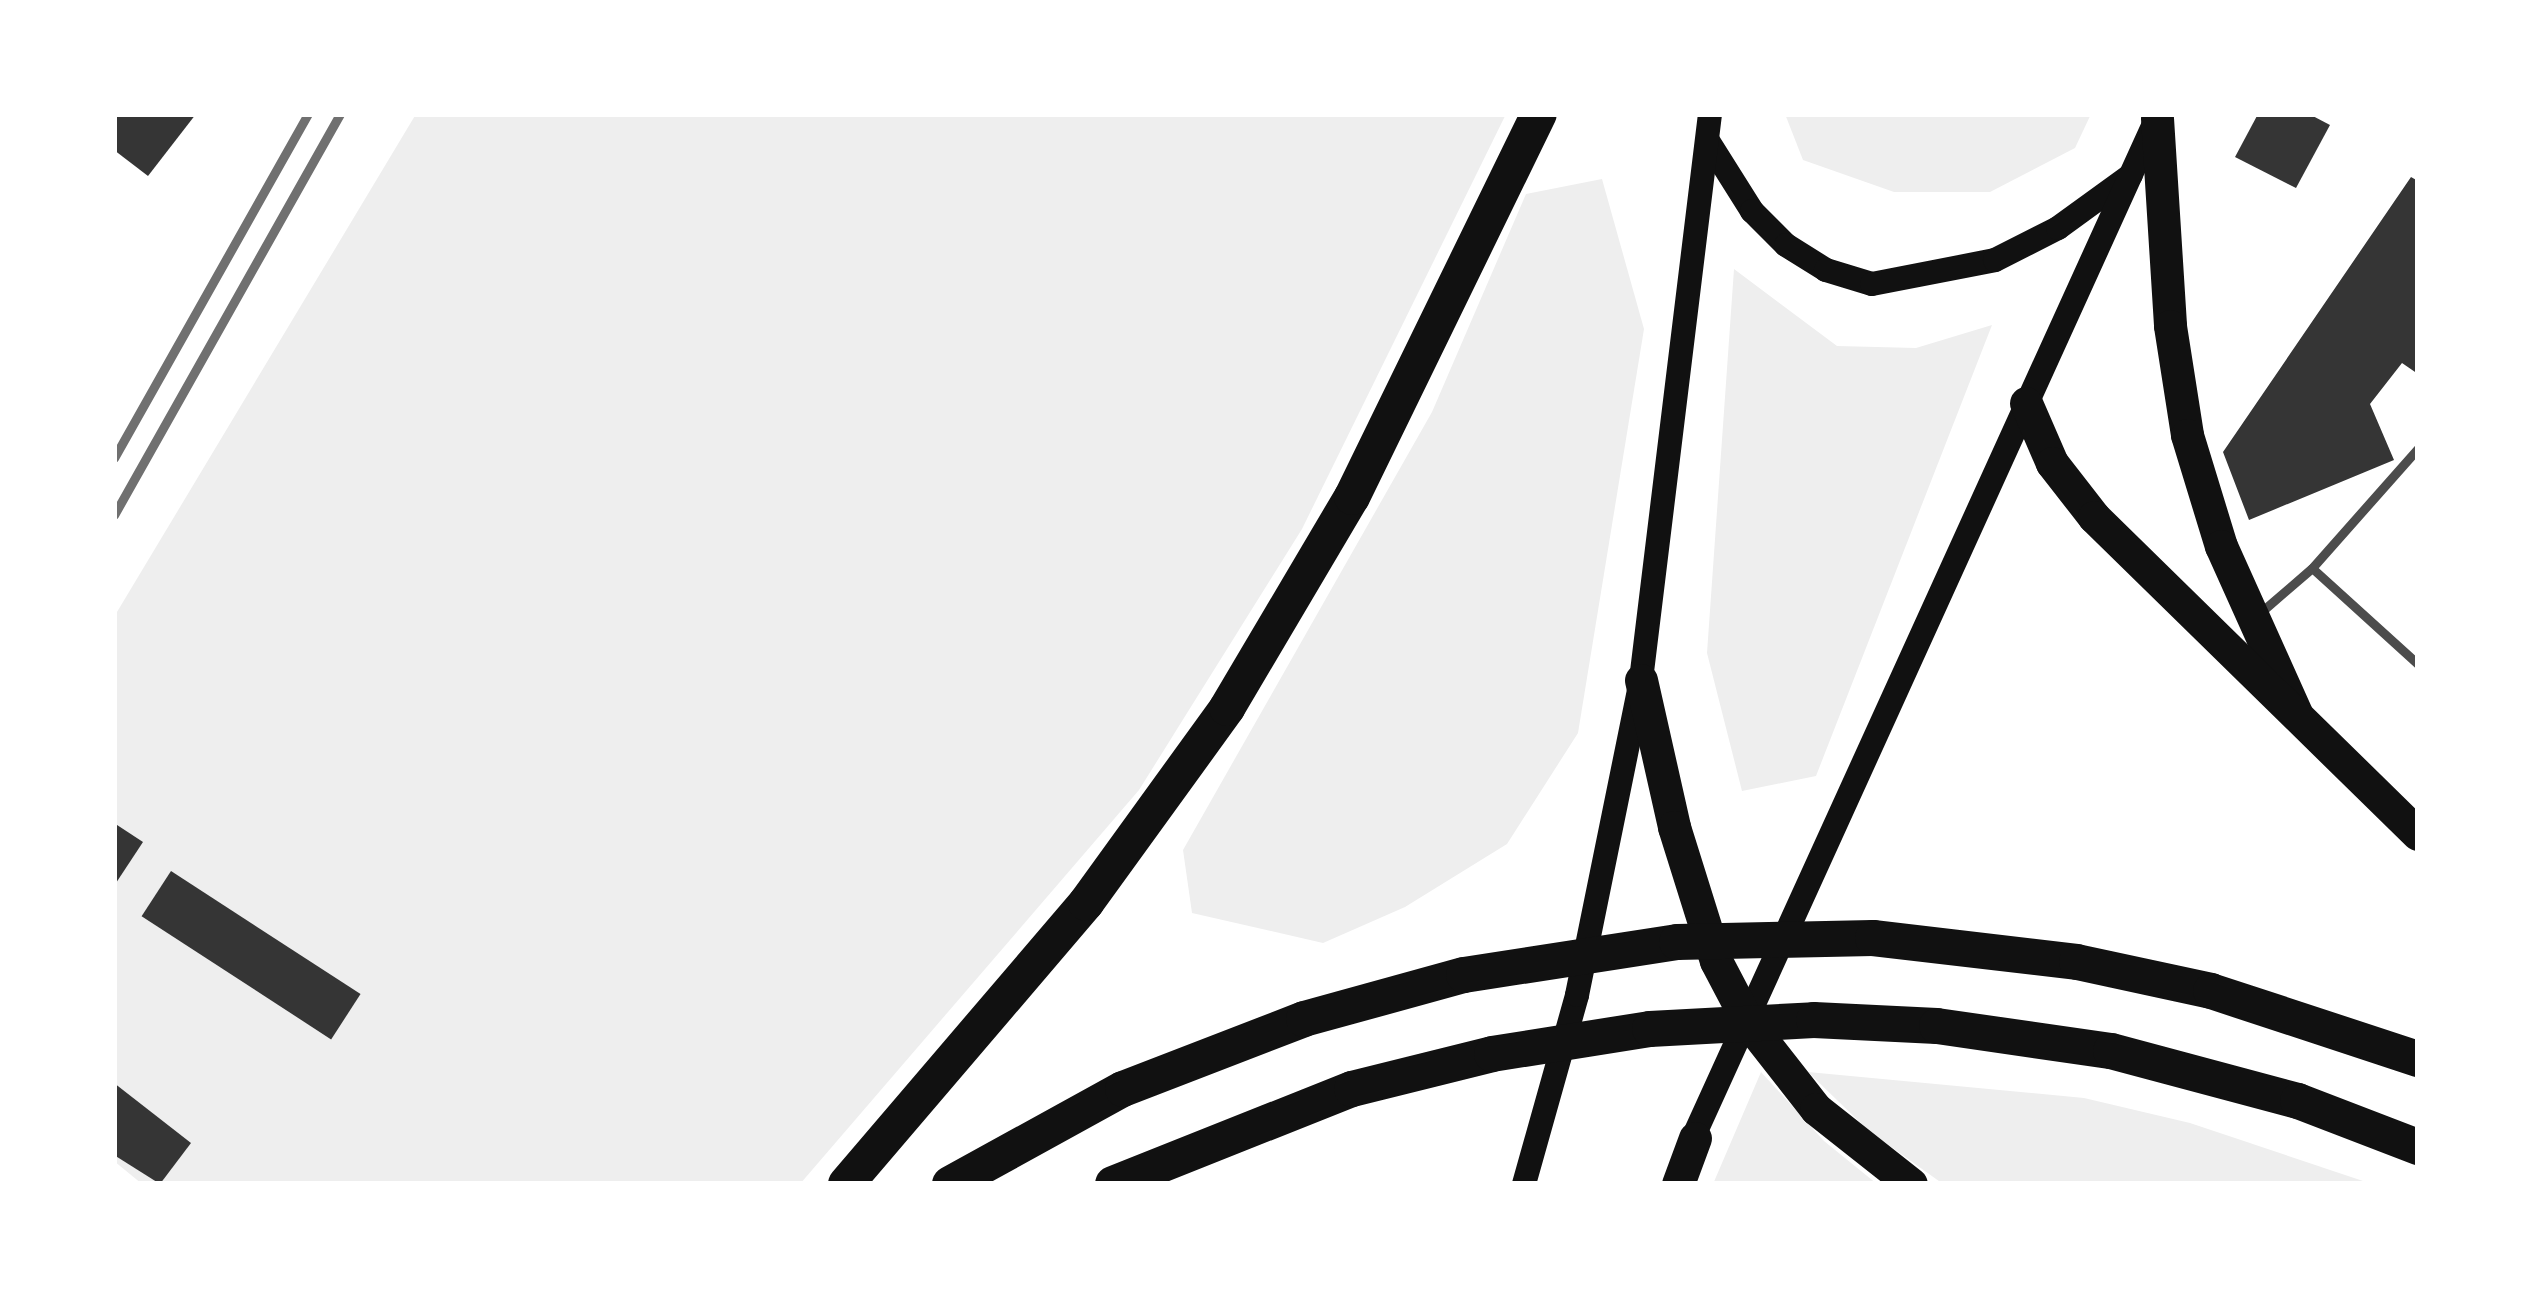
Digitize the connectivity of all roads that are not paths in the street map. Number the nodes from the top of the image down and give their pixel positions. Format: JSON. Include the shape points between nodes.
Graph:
{"nodes":[{"id":1,"x":1539,"y":114,"type":"edge"},
{"id":2,"x":1710,"y":114,"type":"edge"},
{"id":3,"x":2158,"y":116,"type":"edge"},
{"id":4,"x":1708,"y":141,"type":"junction"},
{"id":5,"x":2133,"y":172,"type":"junction"},
{"id":6,"x":2026,"y":403,"type":"junction"},
{"id":7,"x":2418,"y":448,"type":"edge"},
{"id":8,"x":2312,"y":568,"type":"junction"},
{"id":9,"x":2252,"y":620,"type":"junction"},
{"id":10,"x":2418,"y":664,"type":"edge"},
{"id":11,"x":1641,"y":680,"type":"junction"},
{"id":12,"x":2296,"y":713,"type":"junction"},
{"id":13,"x":2418,"y":834,"type":"edge"},
{"id":14,"x":1748,"y":1022,"type":"junction"},
{"id":15,"x":2418,"y":1058,"type":"edge"},
{"id":16,"x":1695,"y":1138,"type":"junction"},
{"id":17,"x":2418,"y":1147,"type":"edge"},
{"id":18,"x":846,"y":1184,"type":"edge"},
{"id":19,"x":950,"y":1184,"type":"edge"},
{"id":20,"x":1113,"y":1184,"type":"edge"},
{"id":21,"x":1524,"y":1184,"type":"edge"},
{"id":22,"x":1667,"y":1184,"type":"edge"},
{"id":23,"x":1678,"y":1184,"type":"edge"},
{"id":24,"x":1910,"y":1184,"type":"edge"}],
"edges":[{"from":1,"to":18,"type":"highway","via":[[1332,534],[1215,725],[1086,903]]},
{"from":2,"to":4,"type":"main road"},
{"from":3,"to":5,"type":"main road"},
{"from":3,"to":9,"type":"highway","via":[[2170,326],[2187,435]]},
{"from":4,"to":5,"type":"main road","via":[[1752,211],[1786,245],[1826,270],[1872,284],[1995,260],[2059,228]]},
{"from":4,"to":11,"type":"main road"},
{"from":5,"to":6,"type":"main road"},
{"from":6,"to":12,"type":"highway","via":[[2064,483]]},
{"from":6,"to":14,"type":"main road"},
{"from":7,"to":8,"type":"lane"},
{"from":8,"to":9,"type":"lane"},
{"from":8,"to":10,"type":"lane"},
{"from":9,"to":12,"type":"highway"},
{"from":11,"to":14,"type":"highway","via":[[1674,827],[1716,961]]},
{"from":11,"to":21,"type":"main road","via":[[1577,995]]},
{"from":12,"to":13,"type":"highway"},
{"from":14,"to":16,"type":"main road"},
{"from":14,"to":24,"type":"highway","via":[[1816,1109]]},
{"from":15,"to":19,"type":"highway","via":[[2211,991],[2077,962],[1873,938],[1677,942],[1464,975],[1304,1019],[1105,1097]]},
{"from":16,"to":22,"type":"main road"},
{"from":16,"to":23,"type":"highway"},
{"from":17,"to":20,"type":"highway","via":[[2298,1101],[2111,1051],[1936,1026],[1814,1020],[1650,1029],[1492,1054],[1330,1096]]}]}
